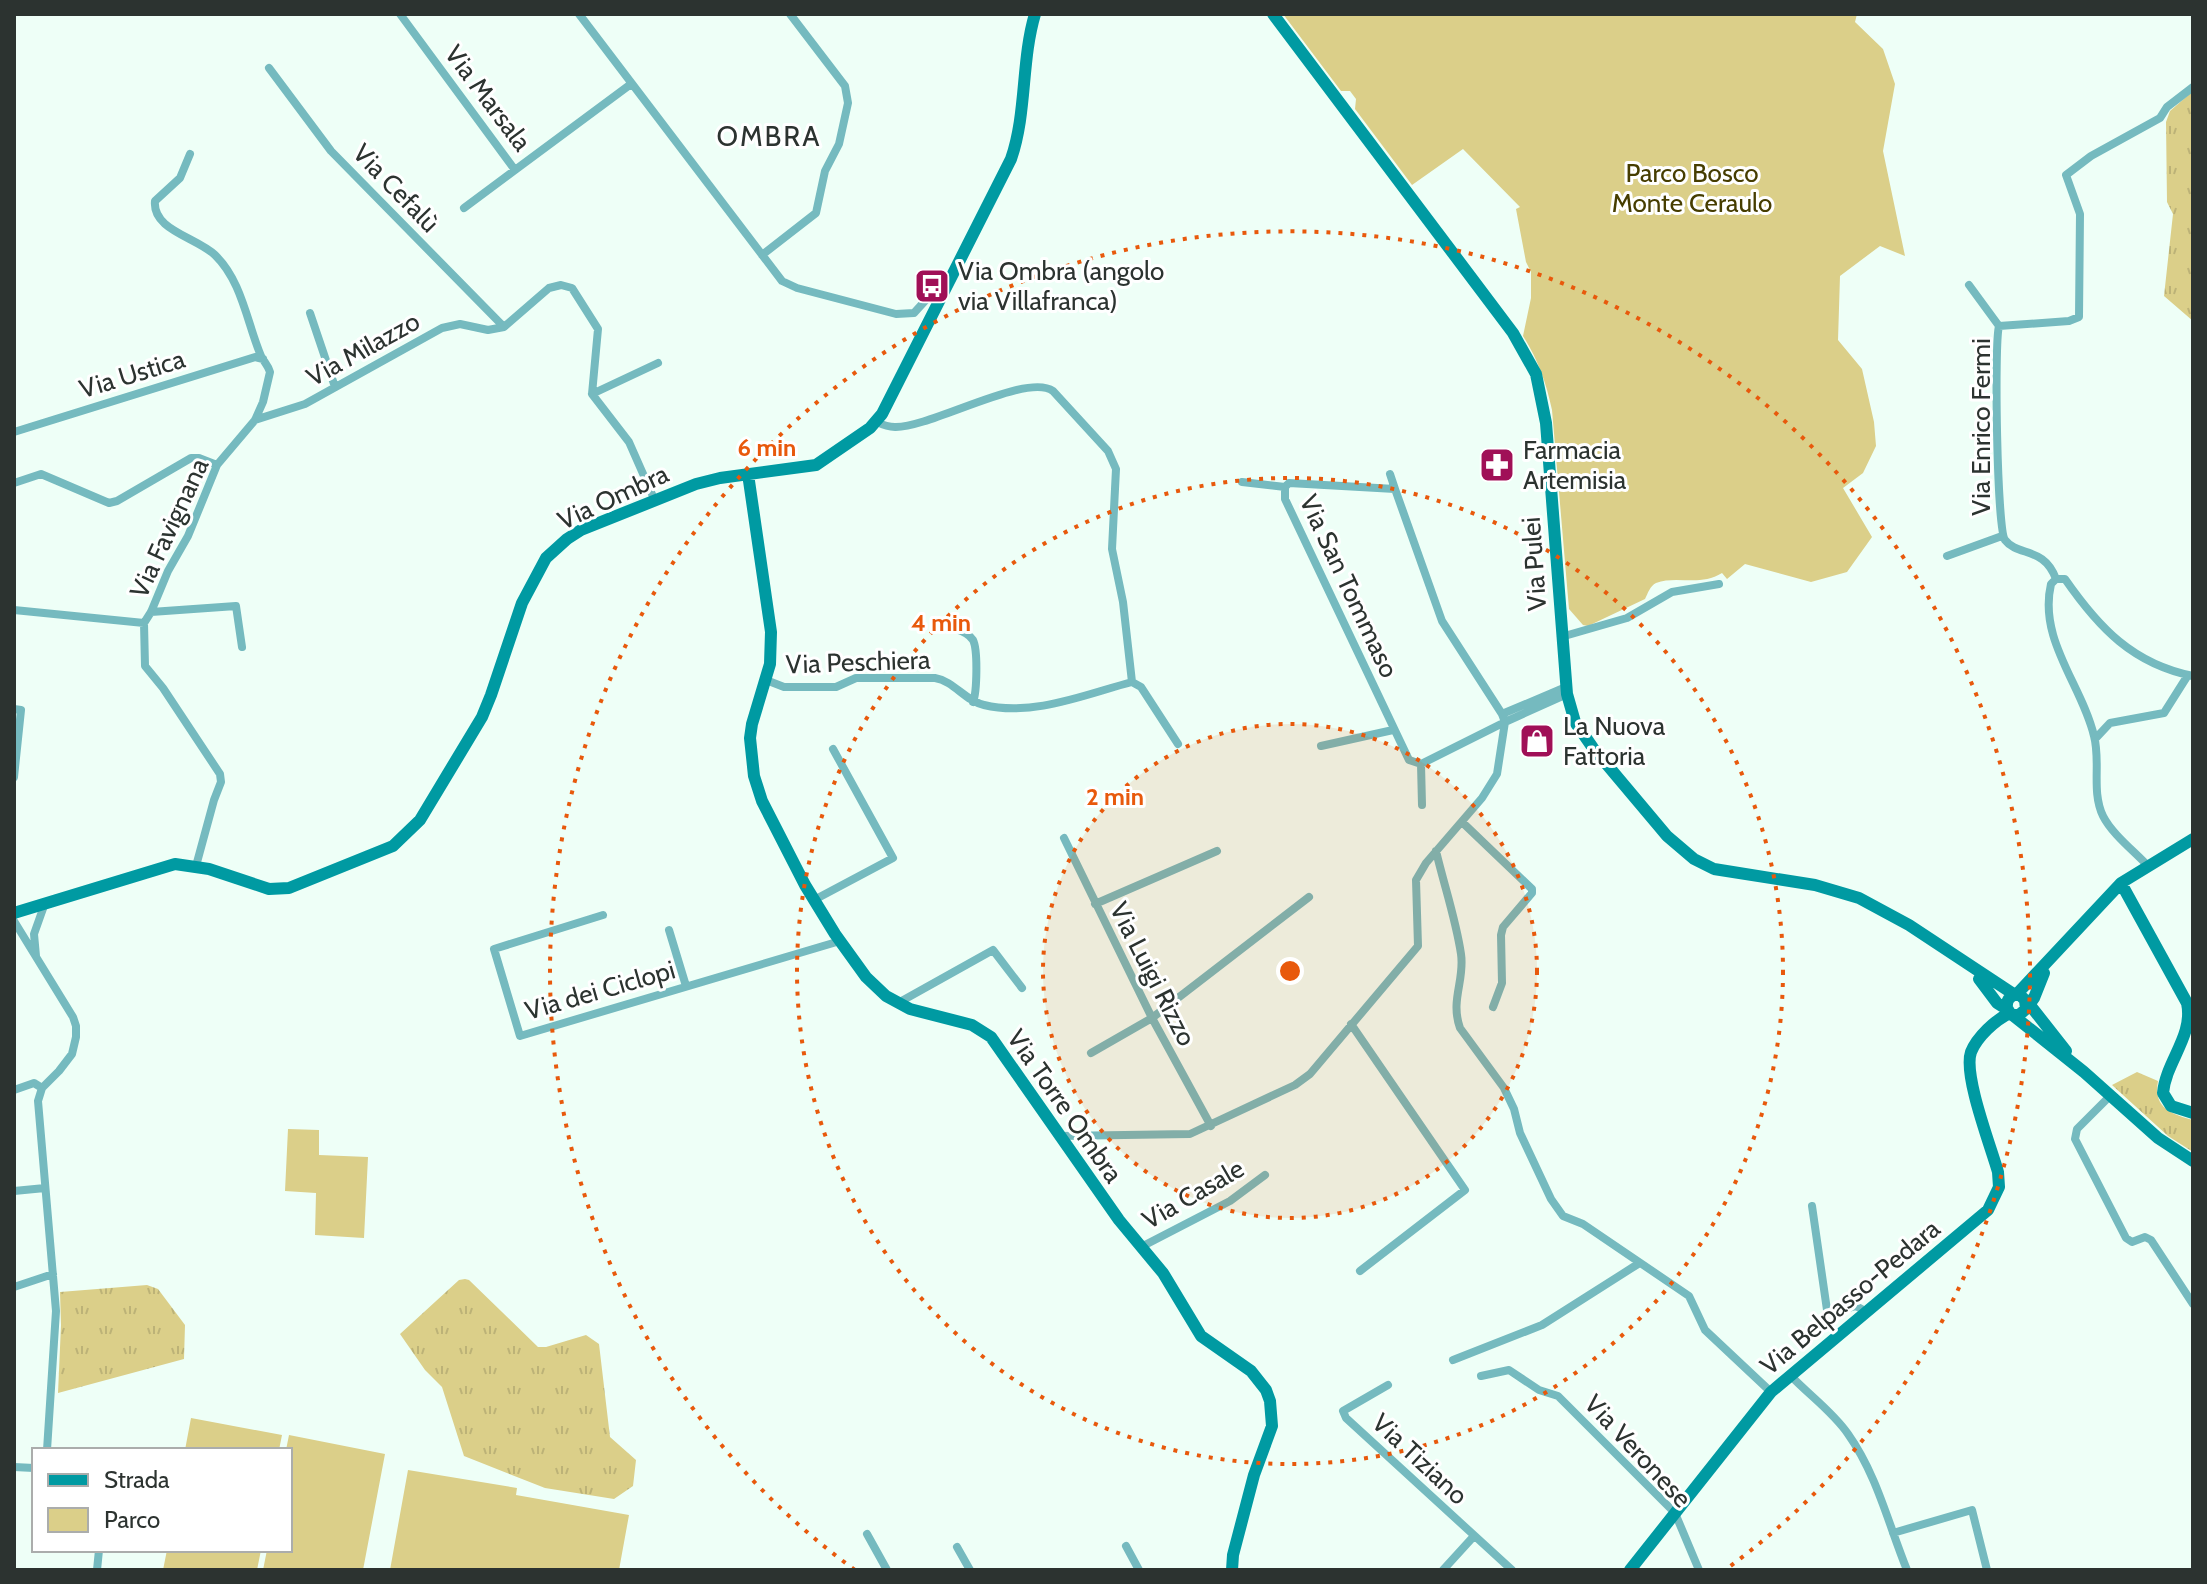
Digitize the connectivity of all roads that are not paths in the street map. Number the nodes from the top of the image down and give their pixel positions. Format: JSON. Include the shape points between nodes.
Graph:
{"nodes":[{"id":1,"x":400,"y":14,"type":"edge"},
{"id":2,"x":579,"y":14,"type":"edge"},
{"id":3,"x":790,"y":14,"type":"edge"},
{"id":4,"x":1035,"y":14,"type":"edge"},
{"id":5,"x":1273,"y":14,"type":"edge"},
{"id":6,"x":269,"y":68,"type":"dead end"},
{"id":7,"x":631,"y":84,"type":"junction"},
{"id":8,"x":2193,"y":87,"type":"edge"},
{"id":9,"x":190,"y":154,"type":"dead end"},
{"id":10,"x":515,"y":170,"type":"junction"},
{"id":11,"x":464,"y":208,"type":"dead end"},
{"id":12,"x":762,"y":255,"type":"junction"},
{"id":13,"x":1969,"y":285,"type":"dead end"},
{"id":14,"x":947,"y":289,"type":"junction"},
{"id":15,"x":310,"y":313,"type":"dead end"},
{"id":16,"x":1999,"y":326,"type":"junction"},
{"id":17,"x":504,"y":327,"type":"junction"},
{"id":18,"x":263,"y":359,"type":"junction"},
{"id":19,"x":658,"y":363,"type":"dead end"},
{"id":20,"x":335,"y":387,"type":"junction"},
{"id":21,"x":592,"y":394,"type":"junction"},
{"id":22,"x":255,"y":420,"type":"junction"},
{"id":23,"x":877,"y":422,"type":"junction"},
{"id":24,"x":14,"y":432,"type":"edge"},
{"id":25,"x":217,"y":465,"type":"junction"},
{"id":26,"x":748,"y":474,"type":"junction"},
{"id":27,"x":1390,"y":474,"type":"dead end"},
{"id":28,"x":1242,"y":482,"type":"dead end"},
{"id":29,"x":14,"y":483,"type":"edge"},
{"id":30,"x":1285,"y":487,"type":"junction"},
{"id":31,"x":1395,"y":489,"type":"junction"},
{"id":32,"x":655,"y":501,"type":"junction"},
{"id":33,"x":2002,"y":536,"type":"junction"},
{"id":34,"x":1947,"y":556,"type":"dead end"},
{"id":35,"x":2056,"y":579,"type":"junction"},
{"id":36,"x":1719,"y":584,"type":"dead end"},
{"id":37,"x":14,"y":610,"type":"edge"},
{"id":38,"x":151,"y":612,"type":"junction"},
{"id":39,"x":144,"y":623,"type":"junction"},
{"id":40,"x":956,"y":629,"type":"dead end"},
{"id":41,"x":1561,"y":637,"type":"junction"},
{"id":42,"x":242,"y":647,"type":"dead end"},
{"id":43,"x":2190,"y":675,"type":"edge"},
{"id":44,"x":766,"y":680,"type":"junction"},
{"id":45,"x":1132,"y":682,"type":"junction"},
{"id":46,"x":1566,"y":691,"type":"junction"},
{"id":47,"x":973,"y":702,"type":"junction"},
{"id":48,"x":14,"y":709,"type":"edge"},
{"id":49,"x":1504,"y":718,"type":"junction"},
{"id":50,"x":1393,"y":730,"type":"junction"},
{"id":51,"x":2095,"y":739,"type":"junction"},
{"id":52,"x":1178,"y":744,"type":"dead end"},
{"id":53,"x":1321,"y":746,"type":"dead end"},
{"id":54,"x":833,"y":749,"type":"dead end"},
{"id":55,"x":1421,"y":764,"type":"junction"},
{"id":56,"x":14,"y":777,"type":"edge"},
{"id":57,"x":1422,"y":805,"type":"dead end"},
{"id":58,"x":1462,"y":822,"type":"junction"},
{"id":59,"x":1064,"y":838,"type":"dead end"},
{"id":60,"x":2193,"y":839,"type":"edge"},
{"id":61,"x":1217,"y":851,"type":"dead end"},
{"id":62,"x":1436,"y":851,"type":"junction"},
{"id":63,"x":196,"y":866,"type":"junction"},
{"id":64,"x":2148,"y":866,"type":"junction"},
{"id":65,"x":2121,"y":883,"type":"junction"},
{"id":66,"x":1309,"y":897,"type":"dead end"},
{"id":67,"x":814,"y":900,"type":"junction"},
{"id":68,"x":45,"y":903,"type":"junction"},
{"id":69,"x":1095,"y":904,"type":"junction"},
{"id":70,"x":14,"y":913,"type":"edge"},
{"id":71,"x":603,"y":915,"type":"dead end"},
{"id":72,"x":14,"y":921,"type":"edge"},
{"id":73,"x":669,"y":930,"type":"dead end"},
{"id":74,"x":840,"y":941,"type":"junction"},
{"id":75,"x":36,"y":957,"type":"junction"},
{"id":76,"x":1963,"y":962,"type":"junction"},
{"id":77,"x":686,"y":986,"type":"junction"},
{"id":78,"x":1022,"y":988,"type":"dead end"},
{"id":79,"x":898,"y":1003,"type":"junction"},
{"id":80,"x":2016,"y":1005,"type":"junction"},
{"id":81,"x":1493,"y":1007,"type":"dead end"},
{"id":82,"x":1152,"y":1018,"type":"junction"},
{"id":83,"x":1351,"y":1024,"type":"junction"},
{"id":84,"x":1091,"y":1053,"type":"dead end"},
{"id":85,"x":2084,"y":1072,"type":"junction"},
{"id":86,"x":42,"y":1088,"type":"junction"},
{"id":87,"x":14,"y":1090,"type":"edge"},
{"id":88,"x":2111,"y":1095,"type":"junction"},
{"id":89,"x":2193,"y":1113,"type":"edge"},
{"id":90,"x":1211,"y":1126,"type":"junction"},
{"id":91,"x":1059,"y":1136,"type":"junction"},
{"id":92,"x":2193,"y":1161,"type":"edge"},
{"id":93,"x":1265,"y":1175,"type":"dead end"},
{"id":94,"x":45,"y":1188,"type":"junction"},
{"id":95,"x":14,"y":1191,"type":"edge"},
{"id":96,"x":1812,"y":1206,"type":"dead end"},
{"id":97,"x":1141,"y":1247,"type":"junction"},
{"id":98,"x":1638,"y":1264,"type":"junction"},
{"id":99,"x":1360,"y":1271,"type":"dead end"},
{"id":100,"x":53,"y":1274,"type":"junction"},
{"id":101,"x":14,"y":1287,"type":"edge"},
{"id":102,"x":2193,"y":1304,"type":"edge"},
{"id":103,"x":1867,"y":1312,"type":"junction"},
{"id":104,"x":1453,"y":1360,"type":"dead end"},
{"id":105,"x":1481,"y":1376,"type":"dead end"},
{"id":106,"x":1791,"y":1376,"type":"junction"},
{"id":107,"x":1388,"y":1385,"type":"dead end"},
{"id":108,"x":1771,"y":1392,"type":"junction"},
{"id":109,"x":47,"y":1448,"type":"edge"},
{"id":110,"x":1675,"y":1513,"type":"junction"},
{"id":111,"x":1893,"y":1533,"type":"junction"},
{"id":112,"x":867,"y":1534,"type":"dead end"},
{"id":113,"x":1474,"y":1536,"type":"junction"},
{"id":114,"x":1126,"y":1546,"type":"dead end"},
{"id":115,"x":957,"y":1547,"type":"dead end"},
{"id":116,"x":887,"y":1570,"type":"edge"},
{"id":117,"x":970,"y":1570,"type":"edge"},
{"id":118,"x":1139,"y":1570,"type":"edge"},
{"id":119,"x":1232,"y":1570,"type":"edge"},
{"id":120,"x":1443,"y":1570,"type":"edge"},
{"id":121,"x":1512,"y":1570,"type":"edge"},
{"id":122,"x":1630,"y":1570,"type":"edge"},
{"id":123,"x":1699,"y":1570,"type":"edge"},
{"id":124,"x":1907,"y":1570,"type":"edge"},
{"id":125,"x":1987,"y":1570,"type":"edge"}],
"edges":[{"from":1,"to":10,"type":"street","name":"Via Marsala"},
{"from":2,"to":7,"type":"street"},
{"from":3,"to":12,"type":"street","via":[[845,86],[848,103],[816,213]]},
{"from":4,"to":14,"type":"main road","name":"Via Ombra","via":[[1016,146]]},
{"from":5,"to":41,"type":"main road","name":"Via Pulei","via":[[1513,333],[1536,374],[1546,423]]},
{"from":6,"to":17,"type":"street","name":"Via Cefalù","via":[[331,151]]},
{"from":7,"to":10,"type":"street","name":"Via Marsala"},
{"from":7,"to":12,"type":"street"},
{"from":8,"to":16,"type":"street","name":"Via Enrico Fermi","via":[[2160,118],[2066,175],[2080,214],[2079,317]]},
{"from":9,"to":18,"type":"street","name":"Via Favignana","via":[[180,178],[155,201],[154,210],[165,225],[217,256],[233,281]]},
{"from":10,"to":11,"type":"street"},
{"from":12,"to":14,"type":"street","via":[[789,286],[896,314],[914,313],[934,291]]},
{"from":13,"to":16,"type":"street"},
{"from":14,"to":23,"type":"main road","name":"Via Ombra"},
{"from":15,"to":20,"type":"street"},
{"from":16,"to":33,"type":"street","name":"Via Enrico Fermi"},
{"from":17,"to":20,"type":"street","name":"Via Milazzo","via":[[451,325]]},
{"from":17,"to":21,"type":"street","via":[[549,288],[572,288],[598,329]]},
{"from":18,"to":22,"type":"street","name":"Via Favignana","via":[[270,372]]},
{"from":18,"to":24,"type":"street","name":"Via Ustica","via":[[255,357]]},
{"from":19,"to":21,"type":"street"},
{"from":20,"to":22,"type":"street","name":"Via Milazzo","via":[[305,404]]},
{"from":21,"to":32,"type":"street","via":[[629,442]]},
{"from":22,"to":25,"type":"street","name":"Via Favignana"},
{"from":23,"to":26,"type":"main road","name":"Via Ombra","via":[[816,465]]},
{"from":23,"to":45,"type":"street","via":[[901,427],[993,396],[1042,387],[1053,391],[1108,451],[1116,469],[1112,549]]},
{"from":25,"to":29,"type":"street","via":[[191,458],[109,503],[41,474]]},
{"from":25,"to":38,"type":"street","name":"Via Favignana"},
{"from":26,"to":32,"type":"main road","name":"Via Ombra","via":[[707,481]]},
{"from":26,"to":44,"type":"main road","name":"Via Torre Ombra","via":[[771,632]]},
{"from":27,"to":31,"type":"street"},
{"from":28,"to":30,"type":"street"},
{"from":30,"to":31,"type":"street","name":"Via San Tommaso","via":[[1289,483]]},
{"from":30,"to":50,"type":"street","name":"Via San Tommaso","via":[[1285,499]]},
{"from":31,"to":49,"type":"street","via":[[1442,621]]},
{"from":32,"to":63,"type":"main road","name":"Via Ombra","via":[[581,530],[546,558],[522,603],[488,706],[420,820],[393,846],[279,889]]},
{"from":33,"to":34,"type":"street"},
{"from":33,"to":35,"type":"street","name":"Via Enrico Fermi","via":[[2042,558]]},
{"from":35,"to":43,"type":"street","name":"Via Enrico Fermi","via":[[2065,579],[2098,623],[2122,644],[2151,664]]},
{"from":35,"to":51,"type":"street","via":[[2049,592],[2049,619]]},
{"from":36,"to":41,"type":"street","via":[[1672,592],[1627,618]]},
{"from":37,"to":39,"type":"street"},
{"from":38,"to":39,"type":"street","name":"Via Favignana"},
{"from":38,"to":42,"type":"street","via":[[236,606]]},
{"from":39,"to":63,"type":"street","name":"Via Favignana","via":[[145,666],[220,774]]},
{"from":40,"to":47,"type":"street","via":[[975,645]]},
{"from":41,"to":46,"type":"main road","name":"Via Pulei"},
{"from":43,"to":51,"type":"street","via":[[2164,713],[2110,723]]},
{"from":44,"to":47,"type":"street","name":"Via Peschiera","via":[[784,687],[836,687],[856,678],[935,678]]},
{"from":44,"to":67,"type":"main road","name":"Via Torre Ombra","via":[[752,724],[754,776]]},
{"from":45,"to":47,"type":"street","name":"Via Peschiera","via":[[1019,709]]},
{"from":45,"to":52,"type":"street","via":[[1141,687]]},
{"from":46,"to":49,"type":"street"},
{"from":46,"to":76,"type":"main road","name":"Via Pulei","via":[[1575,722],[1593,748],[1667,836],[1694,859],[1714,869],[1815,885],[1859,898]]},
{"from":48,"to":56,"type":"street","via":[[21,710]]},
{"from":49,"to":55,"type":"street"},
{"from":49,"to":58,"type":"street","via":[[1497,774]]},
{"from":50,"to":53,"type":"street"},
{"from":50,"to":55,"type":"street","name":"Via San Tommaso","via":[[1409,760]]},
{"from":51,"to":64,"type":"street","via":[[2103,817]]},
{"from":54,"to":67,"type":"street","via":[[893,858]]},
{"from":55,"to":57,"type":"street"},
{"from":58,"to":62,"type":"street"},
{"from":58,"to":81,"type":"street","via":[[1532,889],[1503,927],[1502,983]]},
{"from":59,"to":69,"type":"street","name":"Via Luigi Rizzo"},
{"from":60,"to":64,"type":"main road"},
{"from":61,"to":69,"type":"street"},
{"from":62,"to":83,"type":"street","via":[[1415,885],[1418,946]]},
{"from":62,"to":98,"type":"street","via":[[1462,957],[1455,1002],[1460,1028],[1504,1088],[1520,1133],[1563,1216],[1583,1224]]},
{"from":63,"to":68,"type":"main road","name":"Via Ombra","via":[[165,866]]},
{"from":64,"to":65,"type":"main road"},
{"from":65,"to":80,"type":"main road"},
{"from":65,"to":89,"type":"main road","via":[[2187,1003],[2187,1030],[2163,1093],[2171,1106]]},
{"from":66,"to":82,"type":"street"},
{"from":67,"to":74,"type":"main road","name":"Via Torre Ombra"},
{"from":68,"to":70,"type":"main road","name":"Via Ombra"},
{"from":68,"to":75,"type":"street","via":[[34,934]]},
{"from":69,"to":82,"type":"street","name":"Via Luigi Rizzo"},
{"from":71,"to":77,"type":"street","name":"Via dei Ciclopi","via":[[494,949],[520,1036]]},
{"from":72,"to":75,"type":"street"},
{"from":73,"to":77,"type":"street"},
{"from":74,"to":77,"type":"street","name":"Via dei Ciclopi"},
{"from":74,"to":79,"type":"main road","name":"Via Torre Ombra","via":[[866,977]]},
{"from":75,"to":86,"type":"street","via":[[73,1017],[76,1037],[68,1062]]},
{"from":76,"to":80,"type":"main road"},
{"from":76,"to":80,"type":"main road","via":[[1990,991]]},
{"from":78,"to":79,"type":"street","via":[[993,950]]},
{"from":79,"to":91,"type":"main road","name":"Via Torre Ombra","via":[[972,1025],[991,1037]]},
{"from":80,"to":85,"type":"main road"},
{"from":80,"to":85,"type":"main road"},
{"from":80,"to":103,"type":"main road","name":"Via Belpasso-Pedara","via":[[1971,1051],[1970,1072],[1998,1172],[1999,1187],[1988,1210]]},
{"from":82,"to":84,"type":"street"},
{"from":82,"to":90,"type":"street","name":"Via Luigi Rizzo"},
{"from":83,"to":90,"type":"street","via":[[1295,1085]]},
{"from":83,"to":99,"type":"street","via":[[1465,1190]]},
{"from":85,"to":88,"type":"main road"},
{"from":86,"to":87,"type":"street","via":[[34,1083]]},
{"from":86,"to":94,"type":"street","via":[[38,1101]]},
{"from":88,"to":92,"type":"main road","via":[[2158,1138]]},
{"from":88,"to":102,"type":"street","via":[[2077,1129],[2075,1139],[2126,1238],[2151,1240]]},
{"from":90,"to":91,"type":"street","via":[[1190,1134]]},
{"from":91,"to":97,"type":"main road","name":"Via Torre Ombra"},
{"from":93,"to":97,"type":"street","name":"Via Casale","via":[[1230,1201]]},
{"from":94,"to":95,"type":"street"},
{"from":94,"to":100,"type":"street"},
{"from":96,"to":103,"type":"street","via":[[1827,1310],[1856,1306]]},
{"from":97,"to":119,"type":"main road","name":"Via Torre Ombra","via":[[1201,1336],[1251,1371],[1270,1401],[1269,1438],[1254,1475]]},
{"from":98,"to":104,"type":"street","via":[[1542,1325]]},
{"from":98,"to":108,"type":"street","via":[[1689,1296],[1705,1330]]},
{"from":100,"to":101,"type":"street"},
{"from":100,"to":109,"type":"street","via":[[56,1311]]},
{"from":103,"to":106,"type":"main road","name":"Via Belpasso-Pedara"},
{"from":105,"to":110,"type":"street","name":"Via Veronese","via":[[1509,1370],[1558,1396]]},
{"from":106,"to":108,"type":"main road","name":"Via Belpasso-Pedara"},
{"from":106,"to":111,"type":"street","via":[[1846,1431],[1880,1492]]},
{"from":107,"to":113,"type":"street","name":"Via Tiziano","via":[[1343,1411],[1346,1418]]},
{"from":108,"to":110,"type":"main road","name":"Via Belpasso-Pedara"},
{"from":110,"to":122,"type":"main road","name":"Via Belpasso-Pedara"},
{"from":110,"to":123,"type":"street","name":"Via Veronese"},
{"from":111,"to":124,"type":"street"},
{"from":111,"to":125,"type":"street","via":[[1972,1510]]},
{"from":112,"to":116,"type":"street"},
{"from":113,"to":120,"type":"street"},
{"from":113,"to":121,"type":"street","name":"Via Tiziano"},
{"from":114,"to":118,"type":"street"},
{"from":115,"to":117,"type":"street"}]}
